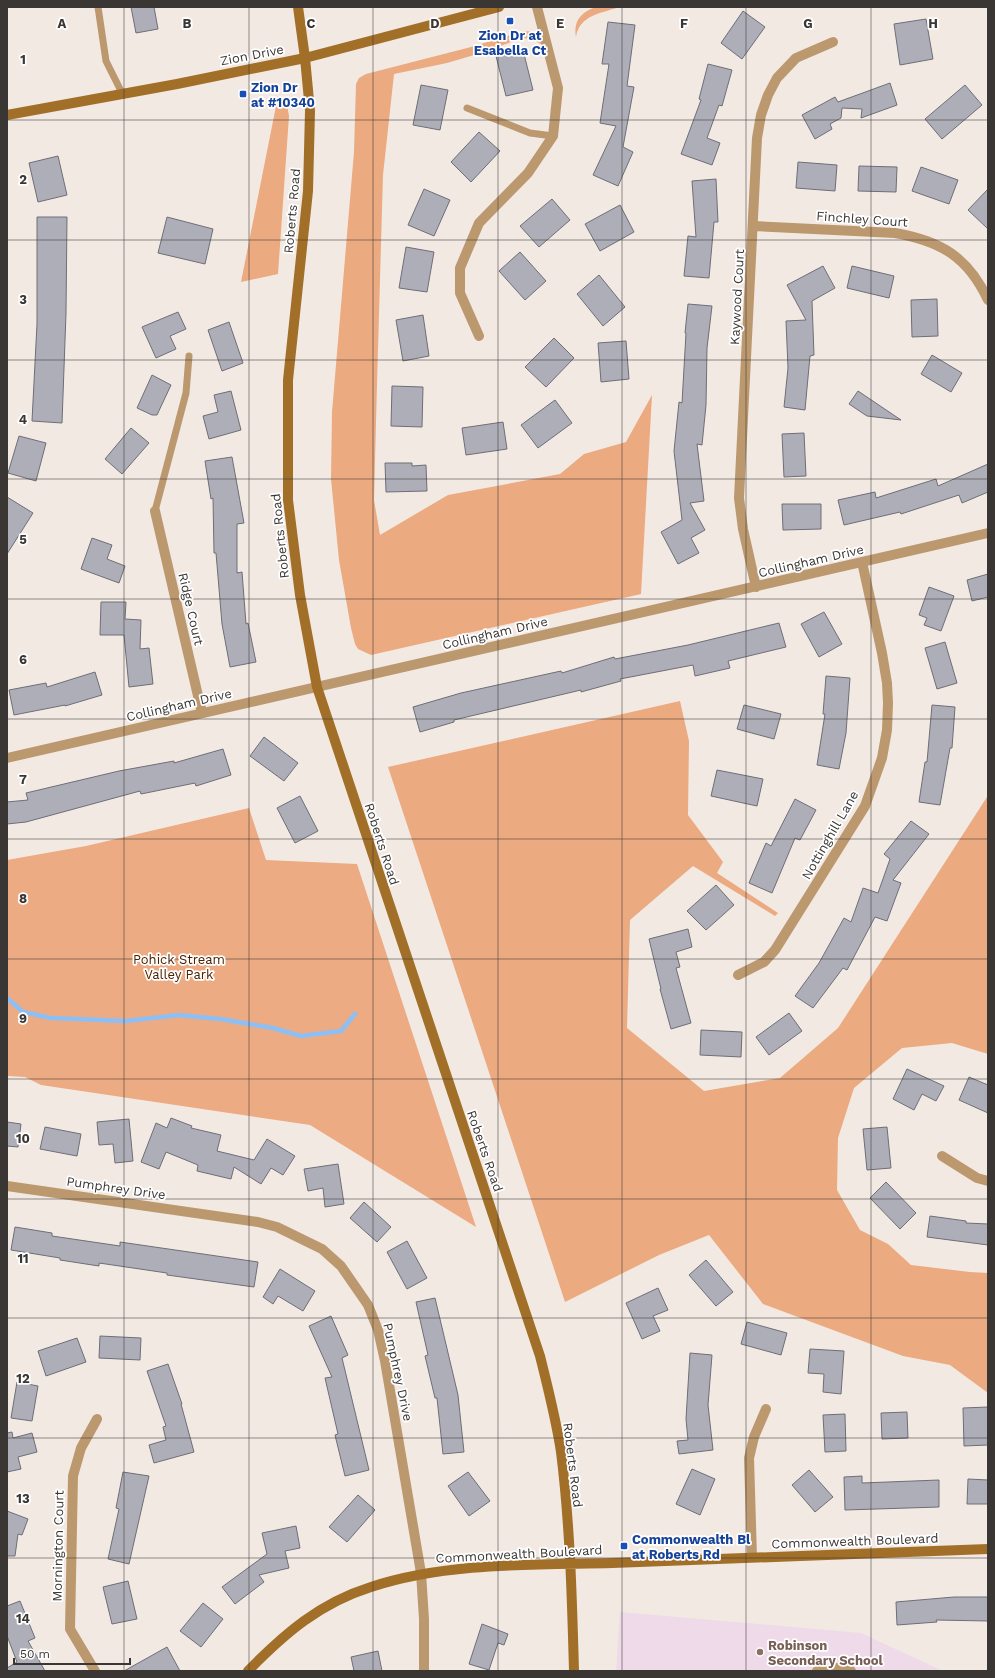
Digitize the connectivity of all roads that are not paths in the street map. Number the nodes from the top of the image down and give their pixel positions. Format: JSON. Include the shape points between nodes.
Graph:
{"nodes":[{"id":1,"x":98,"y":7,"type":"edge"},
{"id":2,"x":298,"y":7,"type":"edge"},
{"id":3,"x":499,"y":7,"type":"edge"},
{"id":4,"x":537,"y":7,"type":"edge"},
{"id":5,"x":833,"y":42,"type":"dead end"},
{"id":6,"x":305,"y":58,"type":"junction"},
{"id":7,"x":122,"y":93,"type":"junction"},
{"id":8,"x":467,"y":108,"type":"dead end"},
{"id":9,"x":7,"y":115,"type":"edge"},
{"id":10,"x":552,"y":136,"type":"junction"},
{"id":11,"x":753,"y":226,"type":"junction"},
{"id":12,"x":988,"y":300,"type":"edge"},
{"id":13,"x":479,"y":336,"type":"dead end"},
{"id":14,"x":189,"y":356,"type":"dead end"},
{"id":15,"x":155,"y":511,"type":"joint"},
{"id":16,"x":988,"y":533,"type":"edge"},
{"id":17,"x":862,"y":562,"type":"junction"},
{"id":18,"x":756,"y":587,"type":"junction"},
{"id":19,"x":317,"y":687,"type":"junction"},
{"id":20,"x":202,"y":712,"type":"junction"},
{"id":21,"x":7,"y":758,"type":"edge"},
{"id":22,"x":738,"y":974,"type":"dead end"},
{"id":23,"x":942,"y":1156,"type":"dead end"},
{"id":24,"x":988,"y":1181,"type":"edge"},
{"id":25,"x":7,"y":1186,"type":"edge"},
{"id":26,"x":766,"y":1409,"type":"dead end"},
{"id":27,"x":97,"y":1419,"type":"dead end"},
{"id":28,"x":988,"y":1549,"type":"edge"},
{"id":29,"x":752,"y":1558,"type":"junction"},
{"id":30,"x":571,"y":1564,"type":"junction"},
{"id":31,"x":421,"y":1573,"type":"junction"},
{"id":32,"x":95,"y":1671,"type":"edge"},
{"id":33,"x":248,"y":1671,"type":"edge"},
{"id":34,"x":424,"y":1671,"type":"edge"},
{"id":35,"x":574,"y":1671,"type":"edge"},
{"id":36,"x":817,"y":1671,"type":"edge"},
{"id":37,"x":851,"y":1671,"type":"edge"}],
"edges":[{"from":1,"to":7,"type":"lane","via":[[106,61]]},
{"from":2,"to":6,"type":"main road","name":"Roberts Road"},
{"from":3,"to":6,"type":"main road","name":"Zion Drive"},
{"from":4,"to":10,"type":"street","via":[[558,88]]},
{"from":5,"to":11,"type":"street","name":"Kaywood Court","via":[[796,58],[777,78],[768,95],[757,138]]},
{"from":6,"to":7,"type":"main road","name":"Zion Drive"},
{"from":6,"to":19,"type":"main road","name":"Roberts Road","via":[[310,111],[309,165],[288,380],[288,500],[300,595]]},
{"from":7,"to":9,"type":"main road","name":"Zion Drive"},
{"from":8,"to":10,"type":"lane","via":[[530,133]]},
{"from":10,"to":13,"type":"street","via":[[528,173],[479,222],[460,268],[460,293]]},
{"from":11,"to":12,"type":"street","name":"Finchley Court","via":[[916,236],[953,253],[968,267]]},
{"from":11,"to":18,"type":"street","name":"Kaywood Court","via":[[739,498]]},
{"from":14,"to":15,"type":"lane","via":[[186,393]]},
{"from":15,"to":20,"type":"street","name":"Ridge Court"},
{"from":16,"to":17,"type":"street","name":"Collingham Drive"},
{"from":17,"to":18,"type":"street","name":"Collingham Drive"},
{"from":17,"to":22,"type":"street","name":"Nottinghill Lane","via":[[887,683],[887,730],[882,758],[865,806],[775,950],[764,962]]},
{"from":18,"to":19,"type":"street","name":"Collingham Drive"},
{"from":19,"to":20,"type":"street","name":"Collingham Drive"},
{"from":19,"to":30,"type":"main road","name":"Roberts Road","via":[[540,1356],[560,1451]]},
{"from":20,"to":21,"type":"street","name":"Collingham Drive"},
{"from":23,"to":24,"type":"street","via":[[977,1178]]},
{"from":25,"to":31,"type":"street","name":"Pumphrey Drive","via":[[258,1222],[277,1227],[322,1249],[341,1266],[368,1305],[378,1330]]},
{"from":26,"to":29,"type":"street","via":[[754,1437],[749,1458]]},
{"from":27,"to":32,"type":"street","name":"Mornington Court","via":[[81,1448],[73,1476],[70,1629]]},
{"from":28,"to":29,"type":"main road","name":"Commonwealth Boulevard"},
{"from":29,"to":30,"type":"main road","name":"Commonwealth Boulevard"},
{"from":30,"to":31,"type":"main road","name":"Commonwealth Boulevard"},
{"from":30,"to":35,"type":"main road","name":"Roberts Road"},
{"from":31,"to":33,"type":"main road","name":"Commonwealth Boulevard","via":[[370,1587],[331,1604],[289,1631]]},
{"from":31,"to":34,"type":"street","name":"Pumphrey Drive"},
{"from":36,"to":37,"type":"street","via":[[837,1668]]}]}
